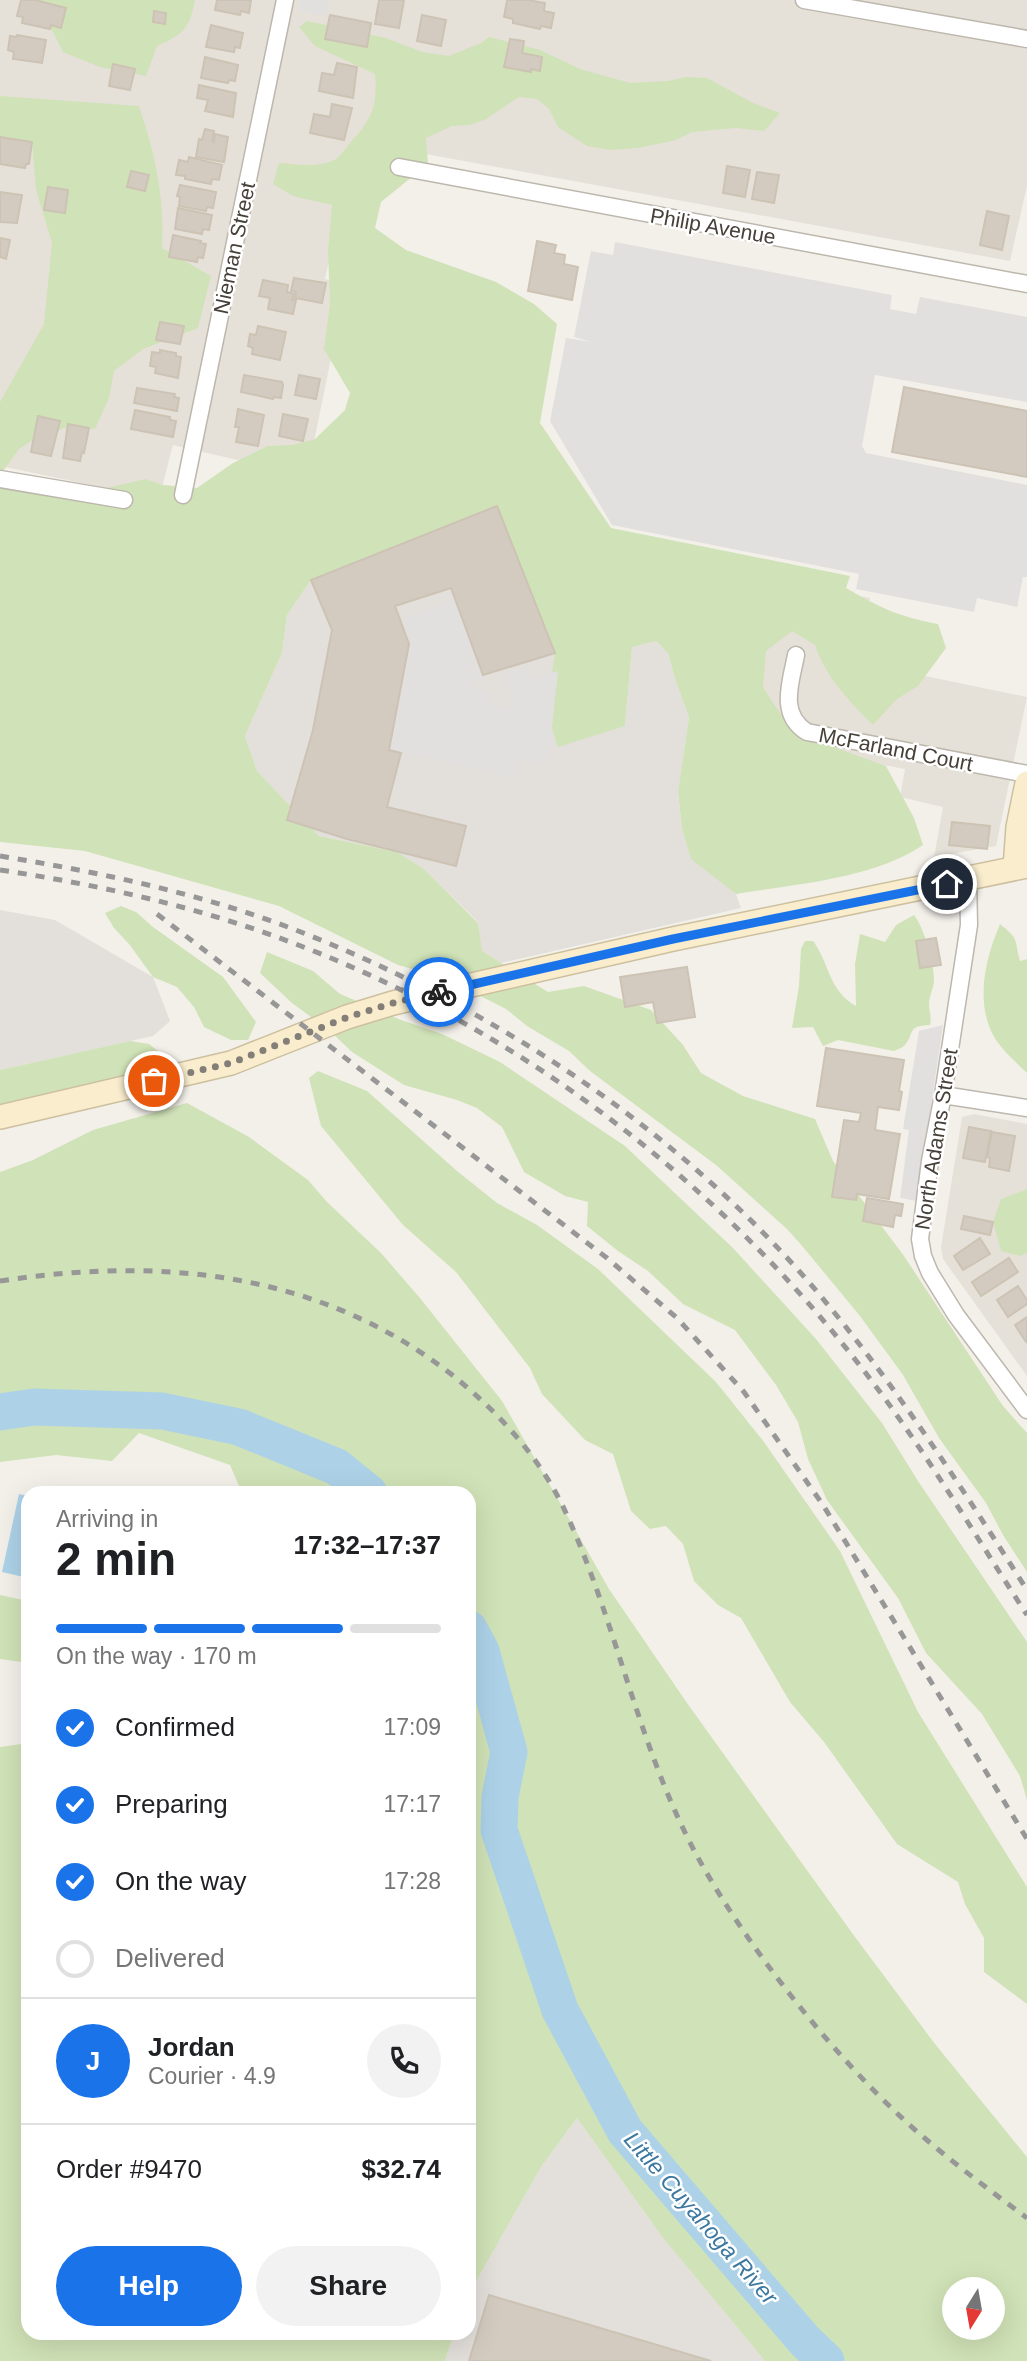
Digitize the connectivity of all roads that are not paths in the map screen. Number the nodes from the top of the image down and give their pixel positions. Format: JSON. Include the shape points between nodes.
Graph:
{"nodes":[{"id":1,"x":285,"y":0,"type":"edge"},
{"id":2,"x":804,"y":0,"type":"edge"},
{"id":3,"x":1027,"y":39,"type":"edge"},
{"id":4,"x":399,"y":167,"type":"dead end"},
{"id":5,"x":1027,"y":284,"type":"edge"},
{"id":6,"x":0,"y":480,"type":"edge"},
{"id":7,"x":183,"y":495,"type":"dead end"},
{"id":8,"x":124,"y":500,"type":"dead end"},
{"id":9,"x":796,"y":655,"type":"dead end"},
{"id":10,"x":1027,"y":774,"type":"edge"},
{"id":11,"x":1027,"y":783,"type":"edge"},
{"id":12,"x":1021,"y":867,"type":"edge"},
{"id":13,"x":968,"y":879,"type":"junction"},
{"id":14,"x":943,"y":1095,"type":"junction"},
{"id":15,"x":1027,"y":1108,"type":"edge"},
{"id":16,"x":0,"y":1117,"type":"edge"},
{"id":17,"x":1027,"y":1410,"type":"edge"}],
"edges":[{"from":1,"to":7,"type":"street","name":"Nieman Street"},
{"from":2,"to":3,"type":"street"},
{"from":4,"to":5,"type":"street","name":"Philip Avenue"},
{"from":6,"to":8,"type":"street"},
{"from":9,"to":10,"type":"street","name":"McFarland Court","via":[[789,711],[797,726],[807,732]]},
{"from":11,"to":12,"type":"street","via":[[1018,827]]},
{"from":12,"to":13,"type":"street"},
{"from":13,"to":14,"type":"street","name":"North Adams Street","via":[[969,925]]},
{"from":13,"to":16,"type":"street","via":[[673,939],[393,1003],[231,1063]]},
{"from":14,"to":15,"type":"street"},
{"from":14,"to":17,"type":"street","name":"North Adams Street","via":[[921,1224],[923,1256],[956,1315]]}]}
